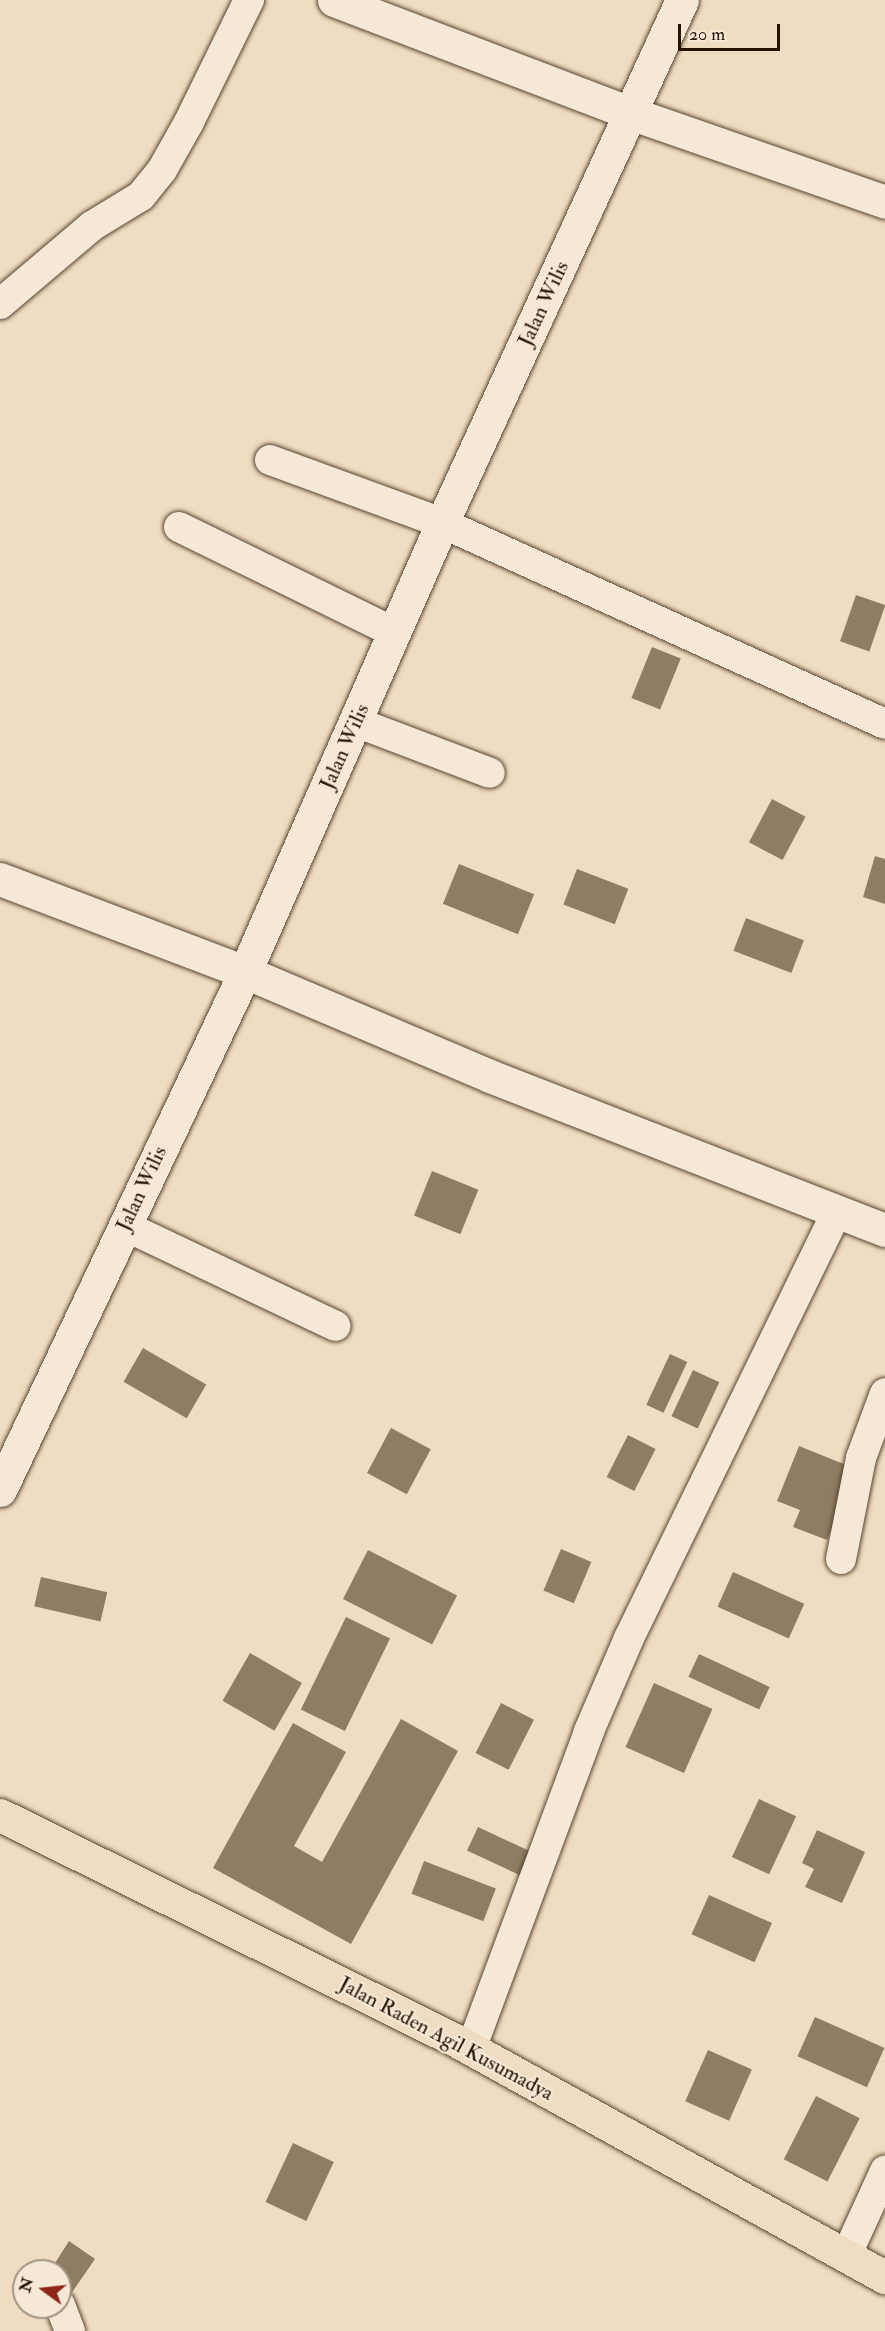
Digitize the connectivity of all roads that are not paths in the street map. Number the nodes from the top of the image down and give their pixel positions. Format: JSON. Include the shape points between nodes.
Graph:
{"nodes":[{"id":1,"x":249,"y":0,"type":"edge"},
{"id":2,"x":334,"y":0,"type":"edge"},
{"id":3,"x":682,"y":0,"type":"edge"},
{"id":4,"x":633,"y":114,"type":"junction"},
{"id":5,"x":885,"y":202,"type":"edge"},
{"id":6,"x":0,"y":304,"type":"edge"},
{"id":7,"x":270,"y":460,"type":"dead end"},
{"id":8,"x":442,"y":523,"type":"junction"},
{"id":9,"x":179,"y":527,"type":"dead end"},
{"id":10,"x":394,"y":633,"type":"junction"},
{"id":11,"x":356,"y":722,"type":"junction"},
{"id":12,"x":885,"y":724,"type":"edge"},
{"id":13,"x":490,"y":773,"type":"dead end"},
{"id":14,"x":0,"y":879,"type":"edge"},
{"id":15,"x":245,"y":972,"type":"junction"},
{"id":16,"x":836,"y":1213,"type":"junction"},
{"id":17,"x":125,"y":1226,"type":"junction"},
{"id":18,"x":885,"y":1230,"type":"edge"},
{"id":19,"x":336,"y":1326,"type":"dead end"},
{"id":20,"x":885,"y":1393,"type":"edge"},
{"id":21,"x":0,"y":1490,"type":"edge"},
{"id":22,"x":841,"y":1559,"type":"dead end"},
{"id":23,"x":0,"y":1815,"type":"edge"},
{"id":24,"x":471,"y":2049,"type":"junction"},
{"id":25,"x":885,"y":2171,"type":"edge"},
{"id":26,"x":846,"y":2256,"type":"junction"},
{"id":27,"x":885,"y":2277,"type":"edge"}],
"edges":[{"from":1,"to":6,"type":"street","via":[[189,122],[162,170],[141,196],[92,226]]},
{"from":2,"to":4,"type":"main road"},
{"from":3,"to":4,"type":"main road","name":"Jalan Wilis"},
{"from":4,"to":5,"type":"main road"},
{"from":4,"to":8,"type":"main road","name":"Jalan Wilis"},
{"from":7,"to":8,"type":"street"},
{"from":8,"to":10,"type":"main road","name":"Jalan Wilis"},
{"from":8,"to":12,"type":"street"},
{"from":9,"to":10,"type":"street"},
{"from":10,"to":11,"type":"main road","name":"Jalan Wilis"},
{"from":11,"to":13,"type":"street"},
{"from":11,"to":15,"type":"main road","name":"Jalan Wilis"},
{"from":14,"to":15,"type":"main road"},
{"from":15,"to":16,"type":"main road","via":[[490,1076]]},
{"from":15,"to":17,"type":"main road","name":"Jalan Wilis"},
{"from":16,"to":18,"type":"main road"},
{"from":16,"to":24,"type":"street","via":[[620,1659],[589,1731]]},
{"from":17,"to":19,"type":"street"},
{"from":17,"to":21,"type":"main road","name":"Jalan Wilis"},
{"from":20,"to":22,"type":"street","via":[[861,1458]]},
{"from":23,"to":24,"type":"main road","name":"Jalan Raden Agil Kusumadya"},
{"from":24,"to":26,"type":"main road","name":"Jalan Raden Agil Kusumadya"},
{"from":25,"to":26,"type":"street"},
{"from":26,"to":27,"type":"main road","name":"Jalan Raden Agil Kusumadya"}]}
